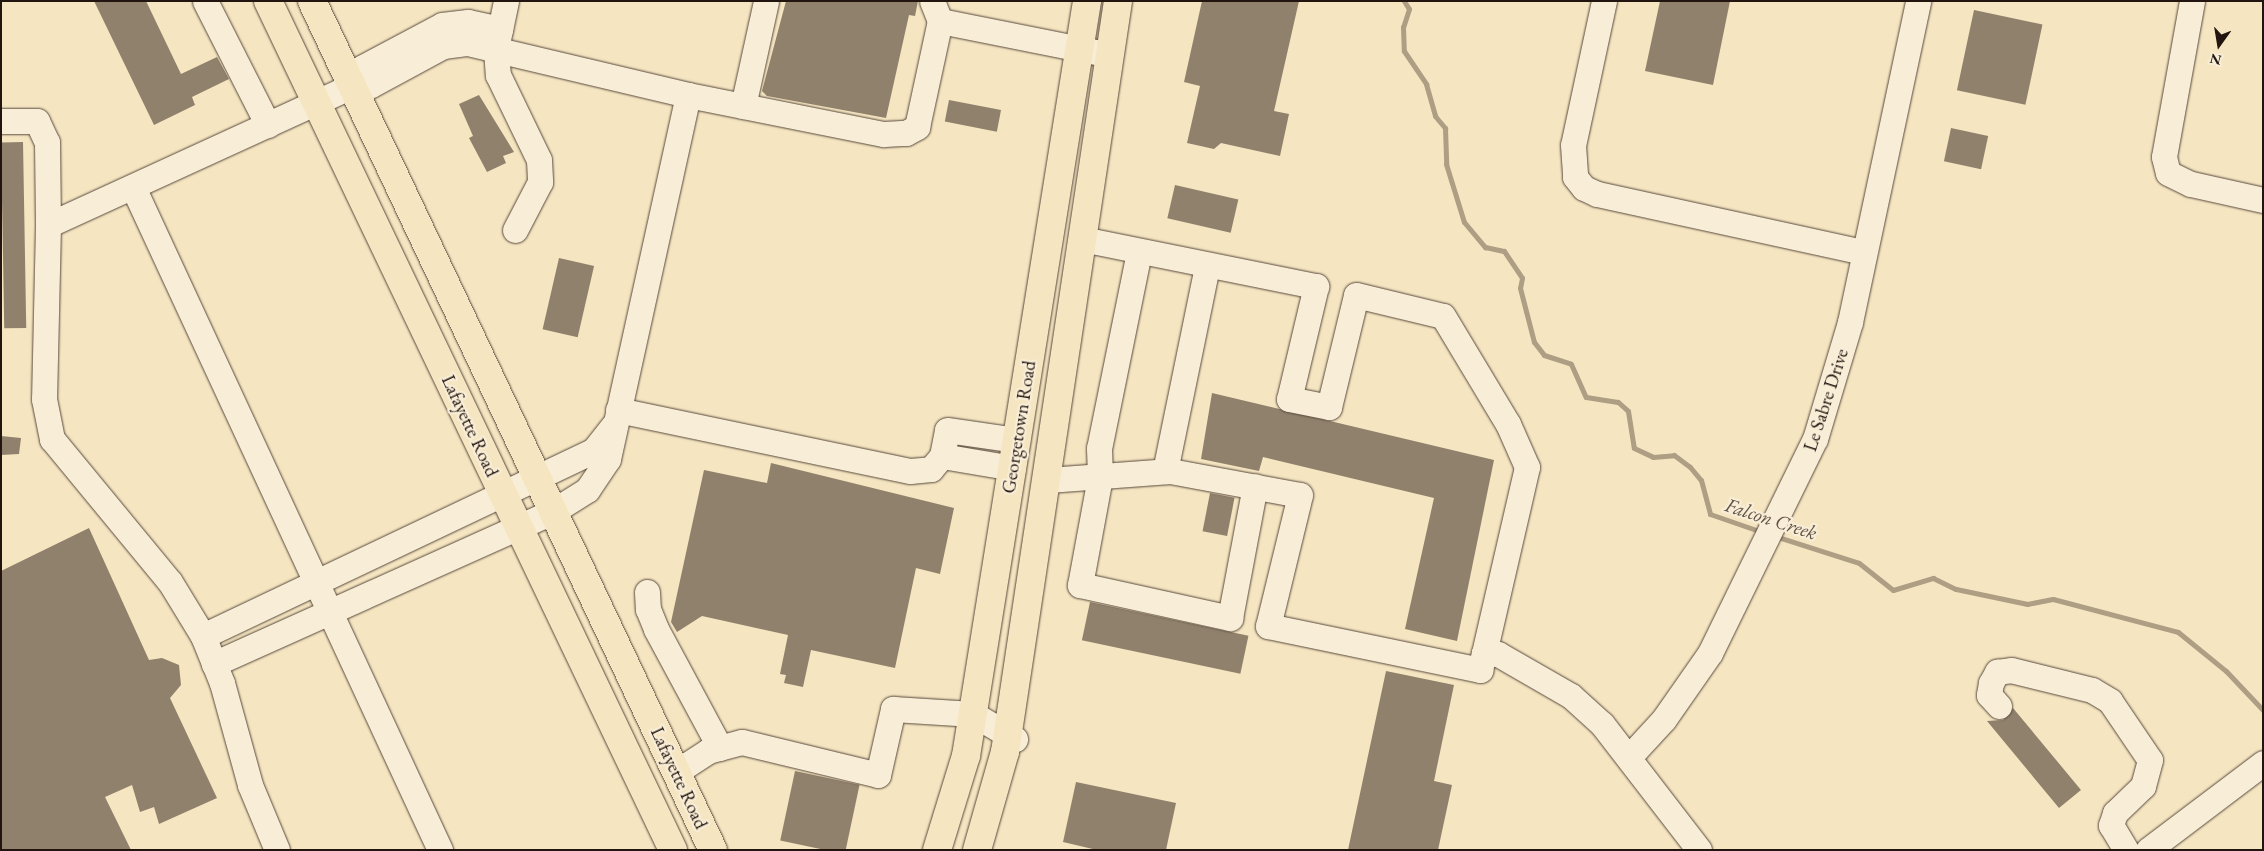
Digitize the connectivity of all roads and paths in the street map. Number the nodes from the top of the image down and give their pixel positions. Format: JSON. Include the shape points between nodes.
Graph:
{"nodes":[{"id":1,"x":205,"y":1,"type":"edge"},
{"id":2,"x":268,"y":1,"type":"edge"},
{"id":3,"x":312,"y":1,"type":"edge"},
{"id":4,"x":506,"y":1,"type":"edge"},
{"id":5,"x":766,"y":1,"type":"edge"},
{"id":6,"x":1087,"y":1,"type":"edge"},
{"id":7,"x":1118,"y":1,"type":"edge"},
{"id":8,"x":1604,"y":1,"type":"edge"},
{"id":9,"x":1918,"y":1,"type":"edge"},
{"id":10,"x":2192,"y":1,"type":"edge"},
{"id":11,"x":936,"y":11,"type":"edge"},
{"id":12,"x":498,"y":39,"type":"junction"},
{"id":13,"x":1078,"y":48,"type":"junction"},
{"id":14,"x":1110,"y":55,"type":"junction"},
{"id":15,"x":351,"y":86,"type":"junction"},
{"id":16,"x":688,"y":95,"type":"junction"},
{"id":17,"x":316,"y":104,"type":"junction"},
{"id":18,"x":743,"y":106,"type":"junction"},
{"id":19,"x":1,"y":121,"type":"edge"},
{"id":20,"x":268,"y":125,"type":"junction"},
{"id":21,"x":133,"y":186,"type":"junction"},
{"id":22,"x":2263,"y":200,"type":"edge"},
{"id":23,"x":48,"y":225,"type":"junction"},
{"id":24,"x":515,"y":230,"type":"dead end"},
{"id":25,"x":1082,"y":239,"type":"junction"},
{"id":26,"x":1139,"y":252,"type":"junction"},
{"id":27,"x":1863,"y":252,"type":"junction"},
{"id":28,"x":1207,"y":267,"type":"junction"},
{"id":29,"x":616,"y":417,"type":"junction"},
{"id":30,"x":1017,"y":440,"type":"junction"},
{"id":31,"x":942,"y":456,"type":"junction"},
{"id":32,"x":1013,"y":468,"type":"junction"},
{"id":33,"x":1165,"y":471,"type":"junction"},
{"id":34,"x":538,"y":475,"type":"junction"},
{"id":35,"x":1100,"y":477,"type":"junction"},
{"id":36,"x":1048,"y":480,"type":"junction"},
{"id":37,"x":1255,"y":486,"type":"junction"},
{"id":38,"x":503,"y":494,"type":"junction"},
{"id":39,"x":554,"y":511,"type":"junction"},
{"id":40,"x":518,"y":526,"type":"junction"},
{"id":41,"x":316,"y":582,"type":"junction"},
{"id":42,"x":647,"y":592,"type":"dead end"},
{"id":43,"x":330,"y":611,"type":"junction"},
{"id":44,"x":203,"y":636,"type":"junction"},
{"id":45,"x":1484,"y":653,"type":"junction"},
{"id":46,"x":214,"y":664,"type":"junction"},
{"id":47,"x":1998,"y":706,"type":"dead end"},
{"id":48,"x":972,"y":714,"type":"junction"},
{"id":49,"x":1011,"y":738,"type":"junction"},
{"id":50,"x":720,"y":748,"type":"junction"},
{"id":51,"x":1630,"y":756,"type":"junction"},
{"id":52,"x":2263,"y":763,"type":"edge"},
{"id":53,"x":676,"y":772,"type":"junction"},
{"id":54,"x":277,"y":850,"type":"edge"},
{"id":55,"x":440,"y":850,"type":"edge"},
{"id":56,"x":673,"y":850,"type":"edge"},
{"id":57,"x":713,"y":850,"type":"edge"},
{"id":58,"x":937,"y":850,"type":"edge"},
{"id":59,"x":977,"y":850,"type":"edge"},
{"id":60,"x":1699,"y":850,"type":"edge"},
{"id":61,"x":2126,"y":850,"type":"edge"},
{"id":62,"x":2148,"y":850,"type":"edge"}],
"edges":[{"from":1,"to":20,"type":"street"},
{"from":2,"to":17,"type":"main road","name":"Lafayette Road"},
{"from":3,"to":15,"type":"main road","name":"Lafayette Road"},
{"from":4,"to":12,"type":"street"},
{"from":5,"to":18,"type":"street"},
{"from":6,"to":13,"type":"main road","name":"Georgetown Road"},
{"from":7,"to":14,"type":"main road","name":"Georgetown Road"},
{"from":8,"to":27,"type":"street","via":[[1573,145],[1575,177],[1584,188],[1597,194]]},
{"from":9,"to":27,"type":"street","name":"Le Sabre Drive"},
{"from":10,"to":22,"type":"street","via":[[2164,157],[2168,173],[2191,184]]},
{"from":11,"to":13,"type":"street"},
{"from":11,"to":18,"type":"street","via":[[917,126],[906,133],[884,134]]},
{"from":12,"to":15,"type":"street","via":[[443,46],[371,85]]},
{"from":12,"to":16,"type":"street"},
{"from":12,"to":24,"type":"street","via":[[498,76],[539,160],[540,182]]},
{"from":13,"to":14,"type":"street"},
{"from":13,"to":30,"type":"main road","name":"Georgetown Road"},
{"from":14,"to":25,"type":"main road","name":"Georgetown Road"},
{"from":15,"to":17,"type":"street"},
{"from":15,"to":34,"type":"main road","name":"Lafayette Road"},
{"from":16,"to":18,"type":"street"},
{"from":16,"to":29,"type":"street"},
{"from":17,"to":20,"type":"street"},
{"from":17,"to":38,"type":"main road","name":"Lafayette Road"},
{"from":19,"to":23,"type":"street","via":[[37,121],[47,142]]},
{"from":20,"to":21,"type":"street"},
{"from":21,"to":23,"type":"street"},
{"from":21,"to":41,"type":"street"},
{"from":23,"to":44,"type":"street","via":[[44,400],[52,439],[170,582]]},
{"from":25,"to":26,"type":"street"},
{"from":25,"to":36,"type":"main road","name":"Georgetown Road"},
{"from":26,"to":28,"type":"street"},
{"from":26,"to":35,"type":"street","via":[[1100,448]]},
{"from":27,"to":51,"type":"street","name":"Le Sabre Drive","via":[[1830,394],[1780,516],[1749,571],[1726,624],[1693,680]]},
{"from":28,"to":33,"type":"street"},
{"from":28,"to":45,"type":"street","via":[[1316,286],[1289,399],[1329,407],[1356,294],[1443,316],[1508,424],[1526,467]]},
{"from":29,"to":31,"type":"street","via":[[910,471],[931,469]]},
{"from":29,"to":34,"type":"street","via":[[594,450]]},
{"from":29,"to":39,"type":"street","via":[[608,459],[587,490]]},
{"from":30,"to":31,"type":"street","via":[[947,430]]},
{"from":30,"to":32,"type":"main road","name":"Georgetown Road"},
{"from":31,"to":32,"type":"street"},
{"from":32,"to":48,"type":"main road","name":"Georgetown Road"},
{"from":33,"to":35,"type":"street"},
{"from":33,"to":37,"type":"street"},
{"from":34,"to":38,"type":"street"},
{"from":34,"to":39,"type":"main road","name":"Lafayette Road"},
{"from":35,"to":36,"type":"street"},
{"from":35,"to":37,"type":"street","via":[[1080,584],[1230,618]]},
{"from":36,"to":49,"type":"main road","name":"Georgetown Road"},
{"from":37,"to":45,"type":"street","via":[[1300,495],[1268,626],[1480,670]]},
{"from":38,"to":40,"type":"main road","name":"Lafayette Road"},
{"from":38,"to":41,"type":"street"},
{"from":39,"to":40,"type":"street"},
{"from":39,"to":53,"type":"main road","name":"Lafayette Road"},
{"from":40,"to":43,"type":"street"},
{"from":40,"to":56,"type":"main road","name":"Lafayette Road"},
{"from":41,"to":43,"type":"street"},
{"from":41,"to":44,"type":"street"},
{"from":42,"to":50,"type":"street","via":[[648,609],[656,629]]},
{"from":43,"to":46,"type":"street"},
{"from":43,"to":55,"type":"street"},
{"from":44,"to":46,"type":"street"},
{"from":45,"to":51,"type":"street","via":[[1498,654],[1571,696]]},
{"from":46,"to":54,"type":"street","via":[[250,785]]},
{"from":47,"to":61,"type":"street","via":[[1988,695],[1991,683],[1997,672],[2011,670],[2092,690],[2110,702],[2150,760],[2144,786],[2115,813],[2111,825]]},
{"from":48,"to":49,"type":"street"},
{"from":48,"to":50,"type":"street","via":[[893,709],[878,775],[742,742]]},
{"from":48,"to":58,"type":"main road","name":"Georgetown Road","via":[[958,789]]},
{"from":49,"to":59,"type":"main road","name":"Georgetown Road"},
{"from":50,"to":53,"type":"street"},
{"from":51,"to":60,"type":"street"},
{"from":52,"to":62,"type":"street"},
{"from":53,"to":57,"type":"main road","name":"Lafayette Road"}]}
